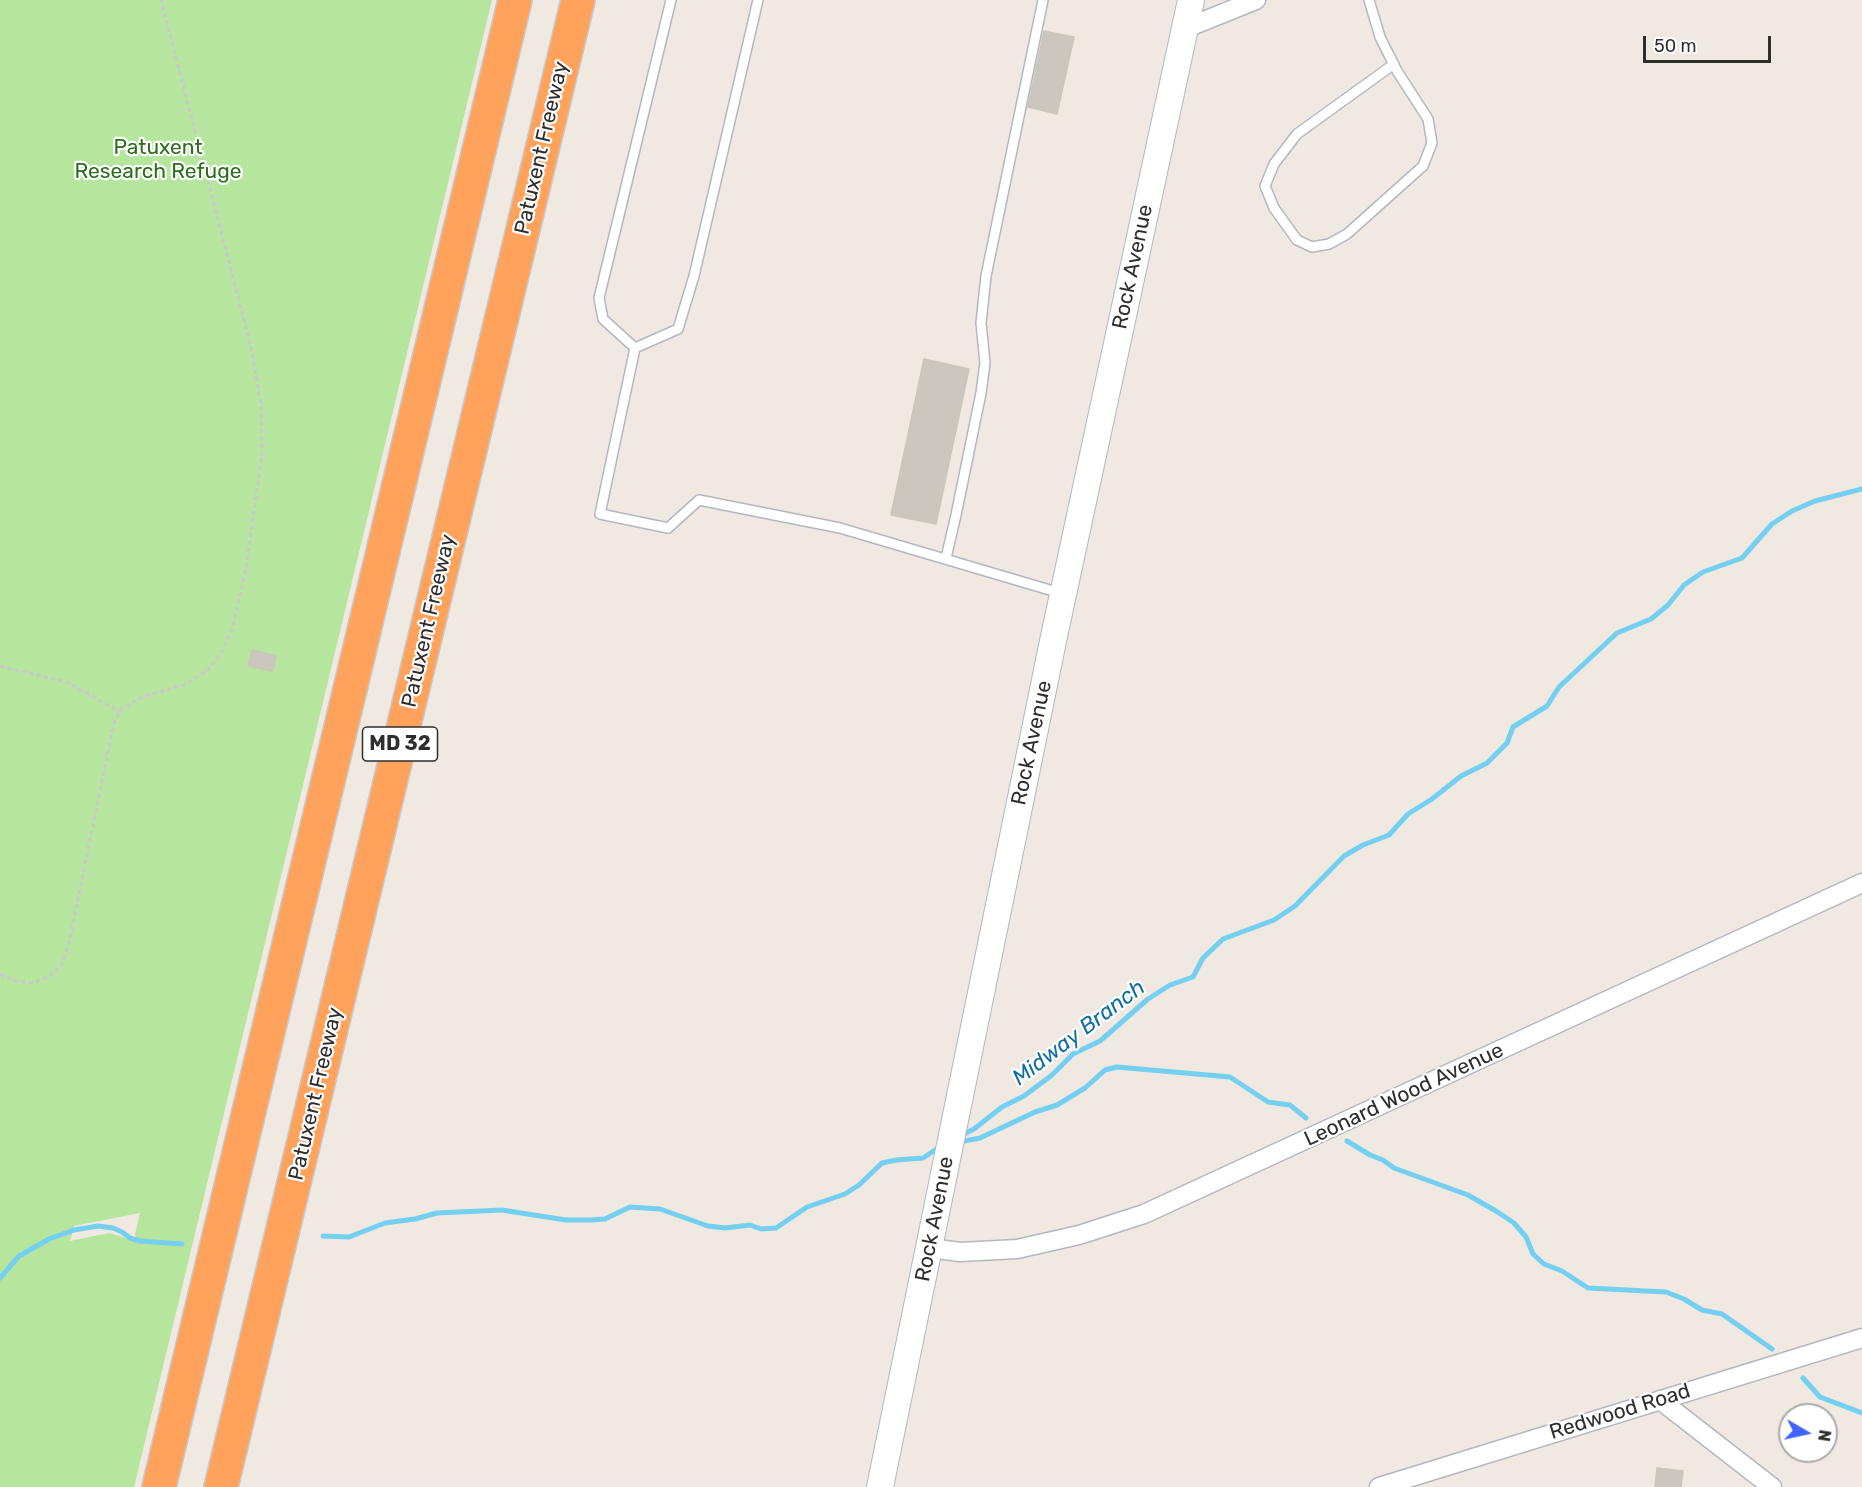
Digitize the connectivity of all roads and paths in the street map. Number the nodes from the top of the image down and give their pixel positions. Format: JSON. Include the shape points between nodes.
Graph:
{"nodes":[{"id":1,"x":162,"y":0,"type":"edge"},
{"id":2,"x":515,"y":0,"type":"edge"},
{"id":3,"x":578,"y":0,"type":"edge"},
{"id":4,"x":671,"y":0,"type":"edge"},
{"id":5,"x":758,"y":0,"type":"edge"},
{"id":6,"x":1042,"y":0,"type":"edge"},
{"id":7,"x":1191,"y":0,"type":"edge"},
{"id":8,"x":1256,"y":0,"type":"edge"},
{"id":9,"x":1369,"y":0,"type":"edge"},
{"id":10,"x":1184,"y":29,"type":"junction"},
{"id":11,"x":1394,"y":64,"type":"junction"},
{"id":12,"x":635,"y":348,"type":"junction"},
{"id":13,"x":946,"y":558,"type":"junction"},
{"id":14,"x":1063,"y":594,"type":"junction"},
{"id":15,"x":0,"y":666,"type":"edge"},
{"id":16,"x":120,"y":712,"type":"junction"},
{"id":17,"x":1862,"y":883,"type":"edge"},
{"id":18,"x":0,"y":974,"type":"edge"},
{"id":19,"x":930,"y":1248,"type":"junction"},
{"id":20,"x":1862,"y":1338,"type":"edge"},
{"id":21,"x":1660,"y":1400,"type":"junction"},
{"id":22,"x":159,"y":1487,"type":"edge"},
{"id":23,"x":221,"y":1487,"type":"edge"},
{"id":24,"x":880,"y":1487,"type":"edge"},
{"id":25,"x":1379,"y":1487,"type":"edge"},
{"id":26,"x":1772,"y":1487,"type":"edge"}],
"edges":[{"from":1,"to":16,"type":"path","via":[[251,346],[261,405],[262,454],[246,568],[233,626],[222,652],[208,670],[184,685],[141,697]]},
{"from":2,"to":22,"type":"highway","number":"MD 32"},
{"from":3,"to":23,"type":"highway","name":"Patuxent Freeway","number":"MD 32"},
{"from":4,"to":12,"type":"lane","via":[[599,298],[603,319]]},
{"from":5,"to":12,"type":"lane","via":[[694,276],[678,328]]},
{"from":6,"to":13,"type":"lane","via":[[986,276],[981,393]]},
{"from":7,"to":10,"type":"street","name":"Rock Avenue"},
{"from":8,"to":10,"type":"street"},
{"from":9,"to":11,"type":"lane"},
{"from":10,"to":14,"type":"street","name":"Rock Avenue"},
{"from":11,"to":11,"type":"lane","via":[[1428,119],[1432,143],[1423,166],[1347,234],[1329,244],[1312,247],[1297,240],[1274,208],[1265,186],[1274,164],[1298,134]]},
{"from":12,"to":13,"type":"lane","via":[[600,514],[668,528],[699,500],[840,528]]},
{"from":13,"to":14,"type":"lane"},
{"from":14,"to":19,"type":"street","name":"Rock Avenue"},
{"from":15,"to":16,"type":"path","via":[[67,682]]},
{"from":16,"to":18,"type":"path","via":[[114,723],[62,964],[50,976],[34,983]]},
{"from":17,"to":19,"type":"street","name":"Leonard Wood Avenue","via":[[1144,1214],[1017,1249],[960,1252]]},
{"from":19,"to":24,"type":"street","name":"Rock Avenue"},
{"from":20,"to":21,"type":"street","name":"Redwood Road"},
{"from":21,"to":25,"type":"street","name":"Redwood Road"},
{"from":21,"to":26,"type":"street"}]}
